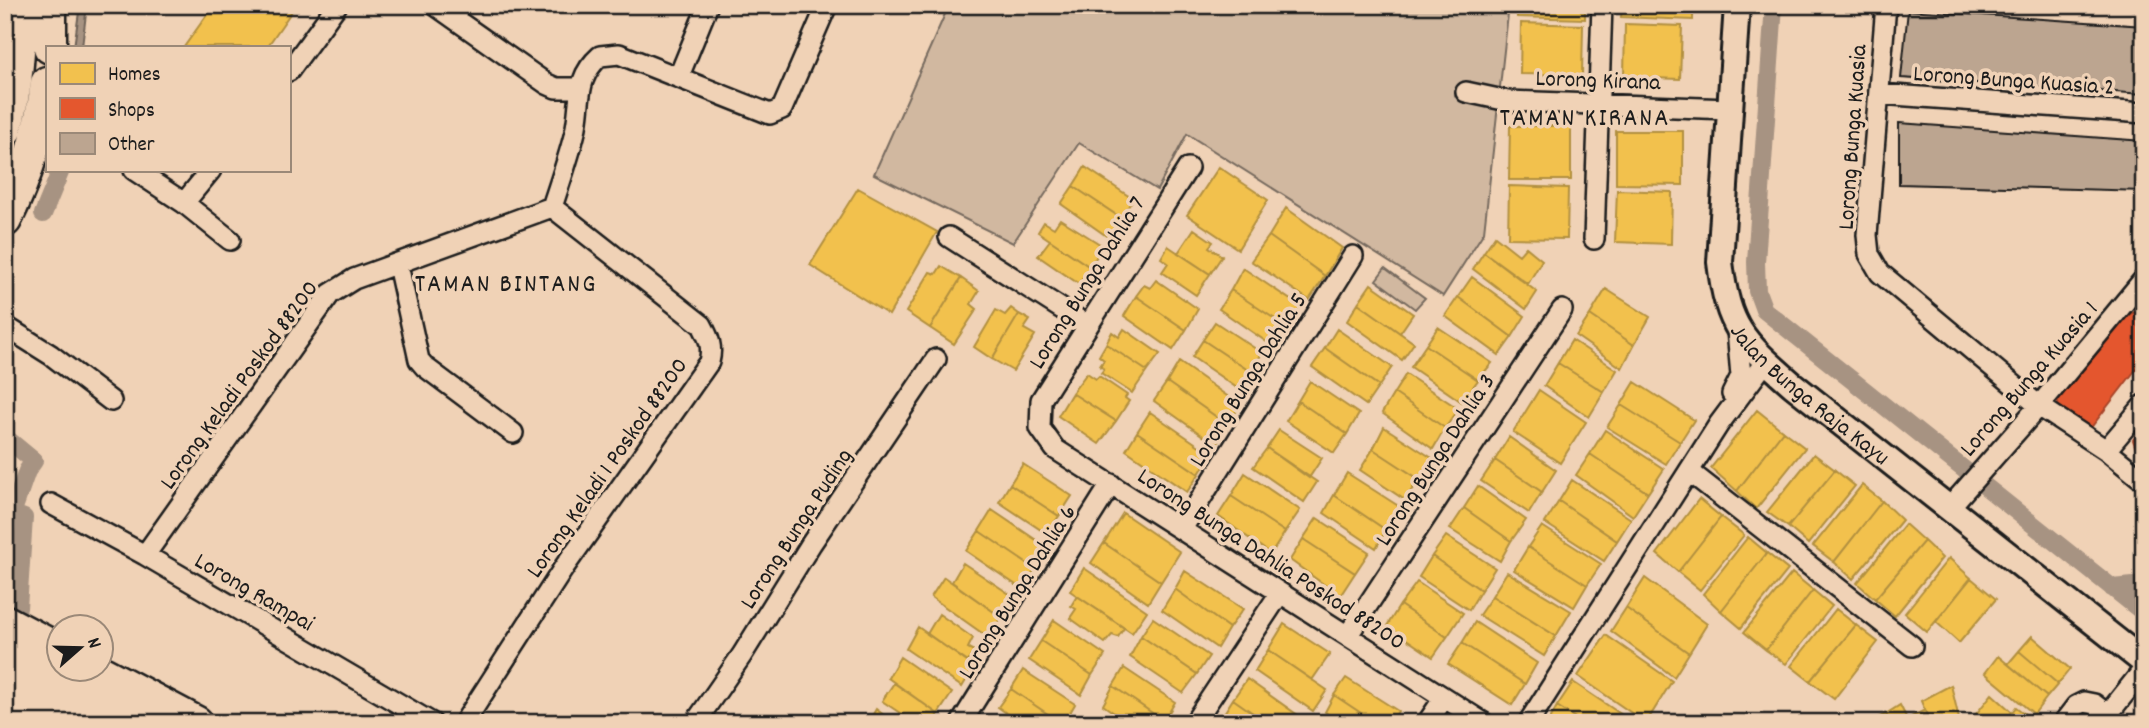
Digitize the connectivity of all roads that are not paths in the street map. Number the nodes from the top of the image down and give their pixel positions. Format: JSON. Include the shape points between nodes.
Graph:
{"nodes":[{"id":1,"x":18,"y":5,"type":"edge"},
{"id":2,"x":50,"y":5,"type":"edge"},
{"id":3,"x":337,"y":5,"type":"edge"},
{"id":4,"x":435,"y":5,"type":"edge"},
{"id":5,"x":708,"y":5,"type":"edge"},
{"id":6,"x":827,"y":5,"type":"edge"},
{"id":7,"x":1602,"y":5,"type":"edge"},
{"id":8,"x":1737,"y":5,"type":"edge"},
{"id":9,"x":1886,"y":5,"type":"edge"},
{"id":10,"x":50,"y":46,"type":"edge"},
{"id":11,"x":290,"y":70,"type":"edge"},
{"id":12,"x":679,"y":76,"type":"junction"},
{"id":13,"x":579,"y":88,"type":"junction"},
{"id":14,"x":1466,"y":92,"type":"dead end"},
{"id":15,"x":1880,"y":94,"type":"junction"},
{"id":16,"x":46,"y":97,"type":"edge"},
{"id":17,"x":1599,"y":103,"type":"junction"},
{"id":18,"x":1730,"y":109,"type":"junction"},
{"id":19,"x":2144,"y":113,"type":"edge"},
{"id":20,"x":44,"y":124,"type":"edge"},
{"id":21,"x":5,"y":130,"type":"edge"},
{"id":22,"x":1188,"y":167,"type":"dead end"},
{"id":23,"x":137,"y":172,"type":"edge"},
{"id":24,"x":209,"y":172,"type":"edge"},
{"id":25,"x":184,"y":203,"type":"junction"},
{"id":26,"x":552,"y":206,"type":"junction"},
{"id":27,"x":5,"y":220,"type":"edge"},
{"id":28,"x":949,"y":237,"type":"dead end"},
{"id":29,"x":1594,"y":239,"type":"dead end"},
{"id":30,"x":230,"y":240,"type":"dead end"},
{"id":31,"x":1353,"y":256,"type":"dead end"},
{"id":32,"x":398,"y":265,"type":"junction"},
{"id":33,"x":2144,"y":279,"type":"edge"},
{"id":34,"x":1562,"y":310,"type":"dead end"},
{"id":35,"x":1087,"y":325,"type":"junction"},
{"id":36,"x":5,"y":326,"type":"edge"},
{"id":37,"x":1737,"y":330,"type":"junction"},
{"id":38,"x":936,"y":359,"type":"dead end"},
{"id":39,"x":1766,"y":361,"type":"junction"},
{"id":40,"x":1793,"y":385,"type":"junction"},
{"id":41,"x":111,"y":401,"type":"dead end"},
{"id":42,"x":2144,"y":405,"type":"edge"},
{"id":43,"x":2039,"y":406,"type":"junction"},
{"id":44,"x":1719,"y":424,"type":"junction"},
{"id":45,"x":1040,"y":428,"type":"joint"},
{"id":46,"x":513,"y":433,"type":"dead end"},
{"id":47,"x":2106,"y":450,"type":"junction"},
{"id":48,"x":1690,"y":472,"type":"junction"},
{"id":49,"x":2144,"y":481,"type":"edge"},
{"id":50,"x":1111,"y":484,"type":"junction"},
{"id":51,"x":1957,"y":499,"type":"junction"},
{"id":52,"x":51,"y":504,"type":"dead end"},
{"id":53,"x":1182,"y":529,"type":"junction"},
{"id":54,"x":145,"y":555,"type":"junction"},
{"id":55,"x":1280,"y":593,"type":"junction"},
{"id":56,"x":5,"y":622,"type":"edge"},
{"id":57,"x":1348,"y":635,"type":"junction"},
{"id":58,"x":46,"y":644,"type":"edge"},
{"id":59,"x":1912,"y":646,"type":"dead end"},
{"id":60,"x":5,"y":652,"type":"edge"},
{"id":61,"x":2144,"y":662,"type":"edge"},
{"id":62,"x":2144,"y":669,"type":"edge"},
{"id":63,"x":116,"y":681,"type":"edge"},
{"id":64,"x":5,"y":686,"type":"edge"},
{"id":65,"x":1444,"y":698,"type":"junction"},
{"id":66,"x":5,"y":716,"type":"edge"},
{"id":67,"x":2105,"y":719,"type":"edge"},
{"id":68,"x":16,"y":723,"type":"edge"},
{"id":69,"x":71,"y":723,"type":"edge"},
{"id":70,"x":133,"y":723,"type":"edge"},
{"id":71,"x":196,"y":723,"type":"edge"},
{"id":72,"x":432,"y":723,"type":"edge"},
{"id":73,"x":464,"y":723,"type":"edge"},
{"id":74,"x":695,"y":723,"type":"edge"},
{"id":75,"x":961,"y":723,"type":"edge"},
{"id":76,"x":1194,"y":723,"type":"edge"},
{"id":77,"x":1427,"y":723,"type":"edge"},
{"id":78,"x":1484,"y":723,"type":"edge"},
{"id":79,"x":1528,"y":723,"type":"edge"},
{"id":80,"x":2063,"y":723,"type":"edge"}],
"edges":[{"from":1,"to":21,"type":"main road","via":[[16,91]]},
{"from":2,"to":10,"type":"main road"},
{"from":3,"to":11,"type":"street"},
{"from":4,"to":13,"type":"street","via":[[547,84]]},
{"from":5,"to":12,"type":"street"},
{"from":6,"to":12,"type":"street","via":[[777,113]]},
{"from":7,"to":17,"type":"street"},
{"from":8,"to":18,"type":"street","name":"Jalan Bunga Raja Kayu"},
{"from":9,"to":15,"type":"street","name":"Lorong Bunga Kuasia"},
{"from":12,"to":13,"type":"street","via":[[610,53],[593,62]]},
{"from":13,"to":26,"type":"street","via":[[575,132]]},
{"from":14,"to":17,"type":"street","name":"Lorong Kirana","via":[[1508,101]]},
{"from":15,"to":19,"type":"street","name":"Lorong Bunga Kuasia 2"},
{"from":15,"to":43,"type":"street","name":"Lorong Bunga Kuasia","via":[[1869,254],[1880,273]]},
{"from":16,"to":20,"type":"main road"},
{"from":17,"to":18,"type":"street","name":"Lorong Kirana"},
{"from":17,"to":29,"type":"street"},
{"from":18,"to":37,"type":"street","name":"Jalan Bunga Raja Kayu","via":[[1720,262],[1723,290]]},
{"from":20,"to":27,"type":"main road"},
{"from":22,"to":35,"type":"street","name":"Lorong Bunga Dahlia 7"},
{"from":23,"to":25,"type":"street"},
{"from":24,"to":25,"type":"street"},
{"from":25,"to":30,"type":"street"},
{"from":26,"to":32,"type":"street","name":"Lorong Keladi Poskod 88200"},
{"from":26,"to":73,"type":"street","name":"Lorong Keladi 1 Poskod 88200","via":[[702,325],[712,352]]},
{"from":28,"to":35,"type":"street"},
{"from":31,"to":53,"type":"street","name":"Lorong Bunga Dahlia 5"},
{"from":32,"to":46,"type":"street","via":[[419,359]]},
{"from":32,"to":54,"type":"street","name":"Lorong Keladi Poskod 88200","via":[[354,279],[330,294]]},
{"from":33,"to":43,"type":"street","name":"Lorong Bunga Kuasia 1"},
{"from":34,"to":57,"type":"street","name":"Lorong Bunga Dahlia 3"},
{"from":35,"to":45,"type":"street","name":"Lorong Bunga Dahlia 7","via":[[1041,400]]},
{"from":36,"to":41,"type":"street"},
{"from":37,"to":39,"type":"street","name":"Jalan Bunga Raja Kayu"},
{"from":37,"to":44,"type":"street","via":[[1741,376]]},
{"from":38,"to":74,"type":"street","name":"Lorong Bunga Puding"},
{"from":39,"to":40,"type":"street","name":"Jalan Bunga Raja Kayu"},
{"from":39,"to":44,"type":"street"},
{"from":40,"to":44,"type":"street","via":[[1766,384]]},
{"from":40,"to":51,"type":"street","name":"Jalan Bunga Raja Kayu"},
{"from":42,"to":47,"type":"street"},
{"from":43,"to":47,"type":"street","name":"Lorong Bunga Kuasia"},
{"from":43,"to":51,"type":"street","name":"Lorong Bunga Kuasia 1"},
{"from":44,"to":48,"type":"street"},
{"from":45,"to":50,"type":"street","name":"Lorong Bunga Dahlia Poskod 88200","via":[[1055,449]]},
{"from":47,"to":49,"type":"street","name":"Lorong Bunga Kuasia"},
{"from":48,"to":59,"type":"street"},
{"from":48,"to":79,"type":"street"},
{"from":50,"to":53,"type":"street","name":"Lorong Bunga Dahlia Poskod 88200"},
{"from":50,"to":75,"type":"street","name":"Lorong Bunga Dahlia 6"},
{"from":51,"to":61,"type":"street","name":"Jalan Bunga Raja Kayu","via":[[2069,604]]},
{"from":52,"to":54,"type":"street","name":"Lorong Rampai"},
{"from":53,"to":55,"type":"street","name":"Lorong Bunga Dahlia Poskod 88200"},
{"from":54,"to":72,"type":"street","name":"Lorong Rampai"},
{"from":55,"to":57,"type":"street","name":"Lorong Bunga Dahlia Poskod 88200"},
{"from":55,"to":76,"type":"street"},
{"from":56,"to":58,"type":"highway"},
{"from":57,"to":65,"type":"street","name":"Lorong Bunga Dahlia Poskod 88200"},
{"from":60,"to":70,"type":"highway"},
{"from":62,"to":67,"type":"street"},
{"from":63,"to":71,"type":"highway"},
{"from":64,"to":69,"type":"highway"},
{"from":65,"to":77,"type":"street"},
{"from":65,"to":78,"type":"street","name":"Lorong Bunga Dahlia Poskod 88200"},
{"from":66,"to":68,"type":"highway"},
{"from":67,"to":80,"type":"street","via":[[2094,704],[2084,702]]}]}
